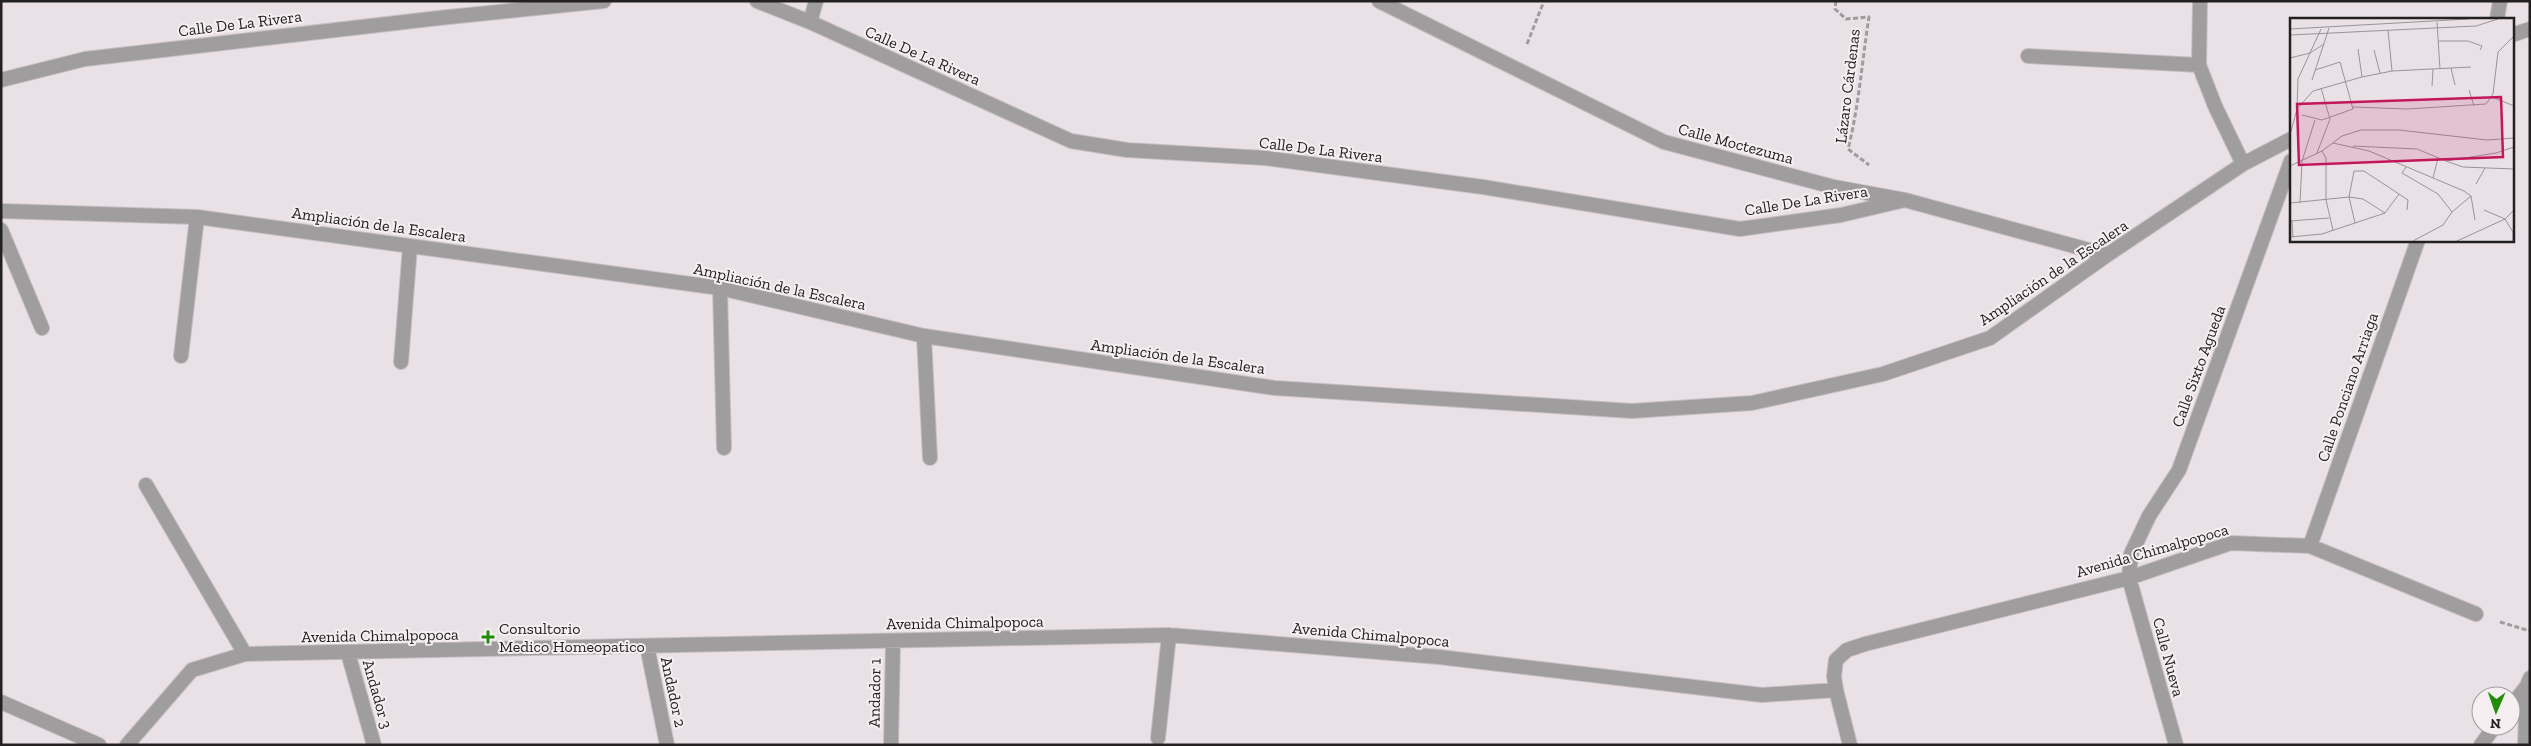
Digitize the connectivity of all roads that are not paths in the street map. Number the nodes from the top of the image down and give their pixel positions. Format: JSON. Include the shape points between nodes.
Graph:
{"nodes":[{"id":1,"x":604,"y":1,"type":"edge"},
{"id":2,"x":757,"y":1,"type":"edge"},
{"id":3,"x":816,"y":1,"type":"edge"},
{"id":4,"x":1379,"y":1,"type":"edge"},
{"id":5,"x":2200,"y":1,"type":"edge"},
{"id":6,"x":2500,"y":1,"type":"edge"},
{"id":7,"x":2497,"y":18,"type":"edge"},
{"id":8,"x":810,"y":22,"type":"junction"},
{"id":9,"x":2530,"y":29,"type":"edge"},
{"id":10,"x":2514,"y":34,"type":"edge"},
{"id":11,"x":2028,"y":56,"type":"dead end"},
{"id":12,"x":2199,"y":65,"type":"junction"},
{"id":13,"x":1,"y":80,"type":"edge"},
{"id":14,"x":2290,"y":140,"type":"edge"},
{"id":15,"x":2243,"y":164,"type":"junction"},
{"id":16,"x":2290,"y":164,"type":"edge"},
{"id":17,"x":1905,"y":200,"type":"junction"},
{"id":18,"x":1,"y":211,"type":"edge"},
{"id":19,"x":197,"y":217,"type":"junction"},
{"id":20,"x":1,"y":230,"type":"edge"},
{"id":21,"x":2418,"y":241,"type":"edge"},
{"id":22,"x":410,"y":246,"type":"junction"},
{"id":23,"x":2107,"y":255,"type":"junction"},
{"id":24,"x":720,"y":288,"type":"junction"},
{"id":25,"x":42,"y":328,"type":"dead end"},
{"id":26,"x":924,"y":336,"type":"junction"},
{"id":27,"x":181,"y":356,"type":"dead end"},
{"id":28,"x":401,"y":362,"type":"dead end"},
{"id":29,"x":724,"y":448,"type":"dead end"},
{"id":30,"x":930,"y":458,"type":"dead end"},
{"id":31,"x":146,"y":485,"type":"dead end"},
{"id":32,"x":2310,"y":546,"type":"junction"},
{"id":33,"x":2130,"y":578,"type":"junction"},
{"id":34,"x":2476,"y":614,"type":"dead end"},
{"id":35,"x":1169,"y":634,"type":"junction"},
{"id":36,"x":893,"y":641,"type":"junction"},
{"id":37,"x":647,"y":646,"type":"junction"},
{"id":38,"x":348,"y":653,"type":"junction"},
{"id":39,"x":245,"y":654,"type":"junction"},
{"id":40,"x":2528,"y":682,"type":"edge"},
{"id":41,"x":1836,"y":690,"type":"junction"},
{"id":42,"x":1,"y":702,"type":"edge"},
{"id":43,"x":1158,"y":738,"type":"dead end"},
{"id":44,"x":100,"y":745,"type":"edge"},
{"id":45,"x":127,"y":745,"type":"edge"},
{"id":46,"x":374,"y":745,"type":"edge"},
{"id":47,"x":668,"y":745,"type":"edge"},
{"id":48,"x":891,"y":745,"type":"edge"},
{"id":49,"x":1850,"y":745,"type":"edge"},
{"id":50,"x":2176,"y":745,"type":"edge"},
{"id":51,"x":2525,"y":745,"type":"edge"}],
"edges":[{"from":1,"to":13,"type":"street","name":"Calle De La Rivera","via":[[85,59]]},
{"from":2,"to":8,"type":"street","name":"Calle De La Rivera"},
{"from":3,"to":8,"type":"street"},
{"from":4,"to":17,"type":"street","name":"Calle Moctezuma","via":[[1664,142],[1834,187]]},
{"from":5,"to":12,"type":"street"},
{"from":6,"to":7,"type":"street"},
{"from":8,"to":17,"type":"street","name":"Calle De La Rivera","via":[[1071,141],[1127,150],[1264,158],[1483,187],[1740,229],[1841,215]]},
{"from":9,"to":10,"type":"street"},
{"from":11,"to":12,"type":"street"},
{"from":12,"to":15,"type":"street"},
{"from":14,"to":15,"type":"street","name":"Ampliación de la Escalera"},
{"from":15,"to":23,"type":"street","name":"Ampliación de la Escalera"},
{"from":16,"to":33,"type":"street","name":"Calle Sixto Agueda","via":[[2179,470],[2149,516],[2131,554]]},
{"from":17,"to":23,"type":"street","name":"Calle Moctezuma"},
{"from":18,"to":19,"type":"street","name":"Ampliación de la Escalera"},
{"from":19,"to":22,"type":"street","name":"Ampliación de la Escalera"},
{"from":19,"to":27,"type":"street"},
{"from":20,"to":25,"type":"street"},
{"from":21,"to":32,"type":"street","name":"Calle Ponciano Arriaga"},
{"from":22,"to":24,"type":"street","name":"Ampliación de la Escalera"},
{"from":22,"to":28,"type":"street"},
{"from":23,"to":26,"type":"street","name":"Ampliación de la Escalera","via":[[1990,338],[1883,374],[1752,403],[1632,411],[1274,388]]},
{"from":24,"to":26,"type":"street","name":"Ampliación de la Escalera"},
{"from":24,"to":29,"type":"street"},
{"from":26,"to":30,"type":"street"},
{"from":31,"to":39,"type":"street"},
{"from":32,"to":33,"type":"street","name":"Avenida Chimalpopoca","via":[[2231,543]]},
{"from":32,"to":34,"type":"street","name":"Avenida Chimalpopoca"},
{"from":33,"to":41,"type":"street","name":"Avenida Chimalpopoca","via":[[1847,650],[1836,660]]},
{"from":33,"to":50,"type":"street","name":"Calle Nueva"},
{"from":35,"to":36,"type":"street","name":"Avenida Chimalpopoca"},
{"from":35,"to":41,"type":"street","name":"Avenida Chimalpopoca","via":[[1439,658],[1762,694]]},
{"from":35,"to":43,"type":"street"},
{"from":36,"to":37,"type":"street","name":"Avenida Chimalpopoca"},
{"from":36,"to":48,"type":"street","name":"Andador 1"},
{"from":37,"to":38,"type":"street","name":"Avenida Chimalpopoca"},
{"from":37,"to":47,"type":"street","name":"Andador 2"},
{"from":38,"to":39,"type":"street","name":"Avenida Chimalpopoca"},
{"from":38,"to":46,"type":"street","name":"Andador 3"},
{"from":39,"to":45,"type":"street","name":"Avenida Chimalpopoca","via":[[192,670]]},
{"from":40,"to":51,"type":"street"},
{"from":41,"to":49,"type":"street"},
{"from":42,"to":44,"type":"street"}]}
